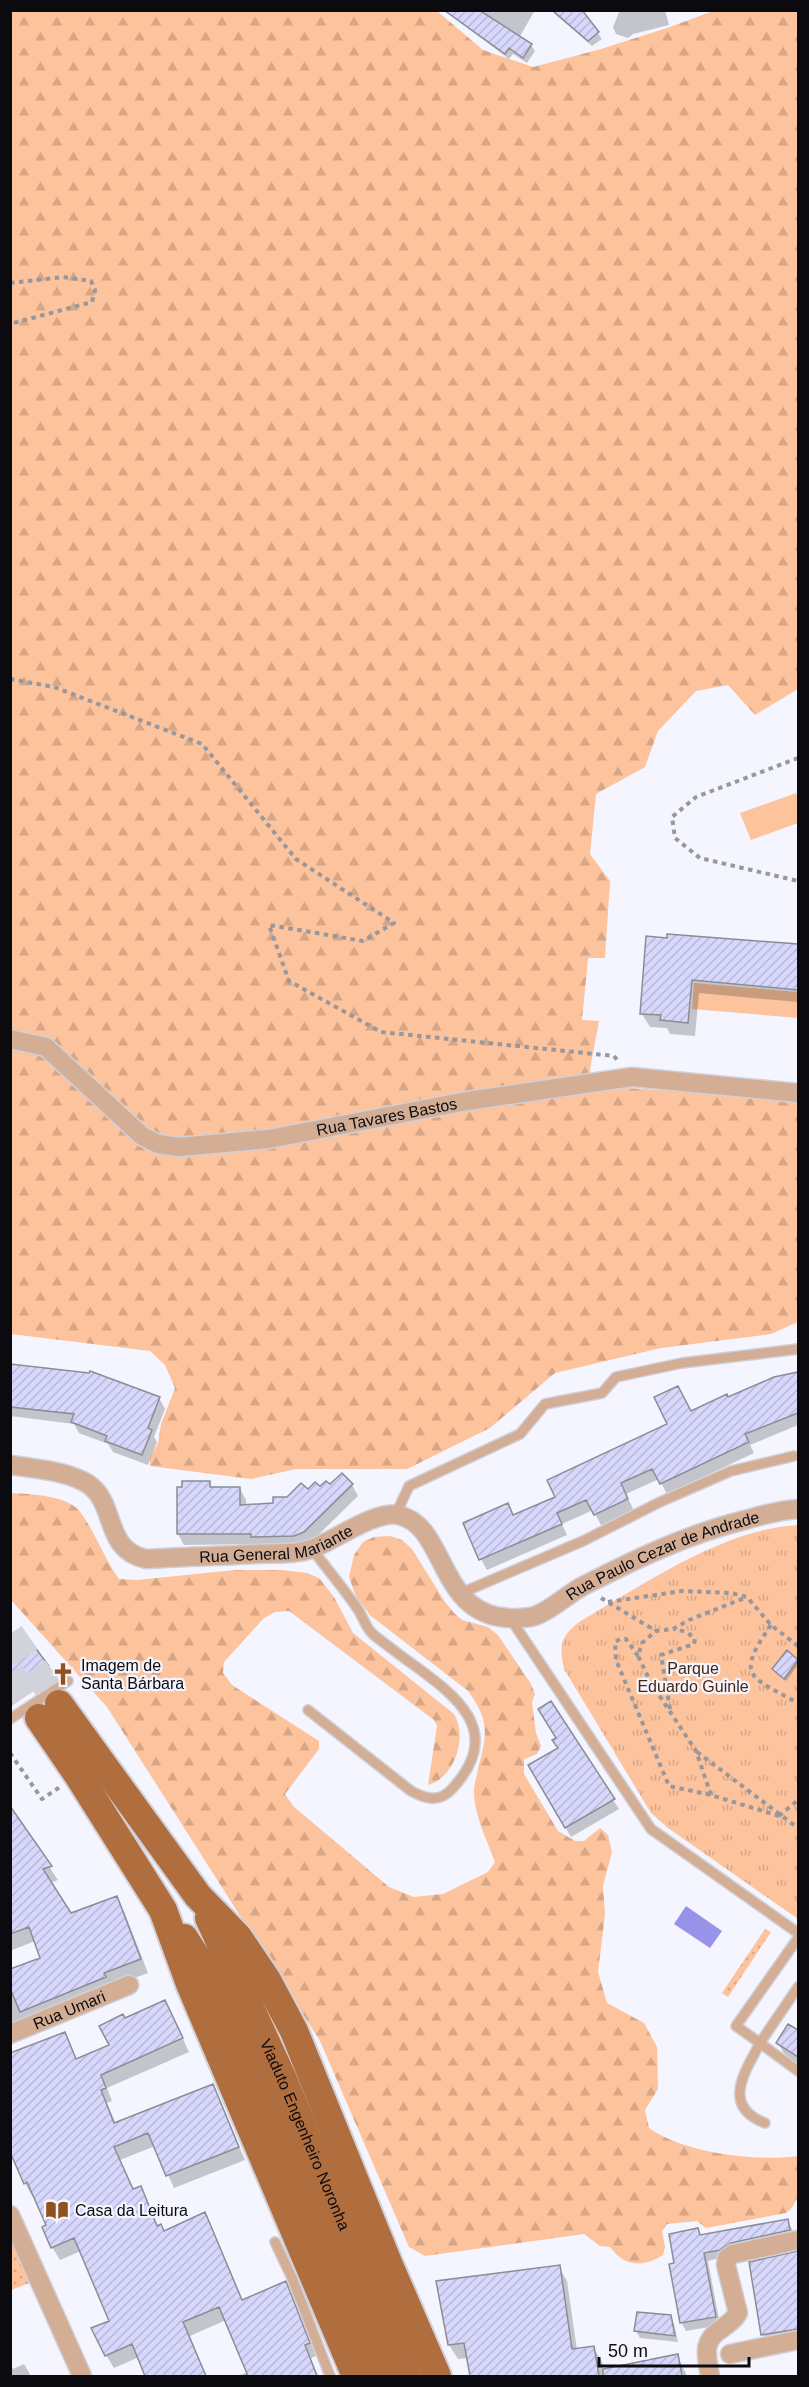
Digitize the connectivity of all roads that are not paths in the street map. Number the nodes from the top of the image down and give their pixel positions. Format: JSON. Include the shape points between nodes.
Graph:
{"nodes":[{"id":1,"x":10,"y":1039,"type":"edge"},
{"id":2,"x":798,"y":1093,"type":"edge"},
{"id":3,"x":798,"y":1349,"type":"edge"},
{"id":4,"x":794,"y":1456,"type":"dead end"},
{"id":5,"x":10,"y":1465,"type":"edge"},
{"id":6,"x":798,"y":1509,"type":"edge"},
{"id":7,"x":396,"y":1514,"type":"junction"},
{"id":8,"x":312,"y":1549,"type":"junction"},
{"id":9,"x":459,"y":1594,"type":"junction"},
{"id":10,"x":510,"y":1618,"type":"junction"},
{"id":11,"x":56,"y":1701,"type":"junction"},
{"id":12,"x":308,"y":1710,"type":"dead end"},
{"id":13,"x":10,"y":1719,"type":"edge"},
{"id":14,"x":198,"y":1896,"type":"junction"},
{"id":15,"x":163,"y":1910,"type":"junction"},
{"id":16,"x":798,"y":1933,"type":"edge"},
{"id":17,"x":798,"y":1938,"type":"edge"},
{"id":18,"x":129,"y":1985,"type":"dead end"},
{"id":19,"x":798,"y":1987,"type":"edge"},
{"id":20,"x":10,"y":2034,"type":"edge"},
{"id":21,"x":760,"y":2043,"type":"junction"},
{"id":22,"x":798,"y":2071,"type":"edge"},
{"id":23,"x":271,"y":2081,"type":"junction"},
{"id":24,"x":765,"y":2123,"type":"dead end"},
{"id":25,"x":10,"y":2215,"type":"edge"},
{"id":26,"x":798,"y":2240,"type":"edge"},
{"id":27,"x":275,"y":2242,"type":"dead end"},
{"id":28,"x":798,"y":2340,"type":"edge"},
{"id":29,"x":730,"y":2354,"type":"dead end"},
{"id":30,"x":82,"y":2376,"type":"edge"},
{"id":31,"x":330,"y":2376,"type":"edge"},
{"id":32,"x":356,"y":2376,"type":"edge"},
{"id":33,"x":382,"y":2376,"type":"edge"},
{"id":34,"x":407,"y":2376,"type":"edge"},
{"id":35,"x":437,"y":2376,"type":"edge"},
{"id":36,"x":710,"y":2376,"type":"edge"}],
"edges":[{"from":1,"to":2,"type":"street","name":"Rua Tavares Bastos","via":[[46,1047],[142,1136],[158,1144],[179,1147],[269,1139],[467,1101],[632,1077]]},
{"from":3,"to":7,"type":"lane","via":[[682,1363],[616,1377],[602,1393],[545,1404],[520,1434],[409,1486]]},
{"from":4,"to":9,"type":"lane","via":[[731,1471]]},
{"from":5,"to":8,"type":"street","name":"Rua General Mariante","via":[[56,1471],[90,1485],[121,1545],[146,1559]]},
{"from":6,"to":10,"type":"street","name":"Rua Paulo Cezar de Andrade","via":[[710,1529],[669,1544],[582,1586],[534,1616]]},
{"from":7,"to":8,"type":"street","name":"Rua General Mariante","via":[[378,1517]]},
{"from":7,"to":9,"type":"street","via":[[421,1528]]},
{"from":8,"to":12,"type":"lane","via":[[371,1632],[454,1696],[469,1713],[475,1749],[470,1766],[446,1795],[424,1798]]},
{"from":9,"to":10,"type":"street","via":[[484,1613]]},
{"from":10,"to":16,"type":"lane","via":[[651,1829]]},
{"from":11,"to":13,"type":"lane"},
{"from":11,"to":14,"type":"main road"},
{"from":11,"to":15,"type":"main road","via":[[78,1775]]},
{"from":14,"to":23,"type":"main road","name":"Viaduto Engenheiro Noronha"},
{"from":14,"to":35,"type":"main road","via":[[238,1937],[294,2031]]},
{"from":15,"to":23,"type":"main road","name":"Viaduto Engenheiro Noronha","via":[[194,1952]]},
{"from":15,"to":32,"type":"main road","via":[[190,1984]]},
{"from":17,"to":21,"type":"lane","via":[[736,2026]]},
{"from":18,"to":20,"type":"street","name":"Rua Umari"},
{"from":19,"to":21,"type":"lane"},
{"from":21,"to":22,"type":"lane"},
{"from":21,"to":24,"type":"lane","via":[[741,2079],[739,2092],[747,2112]]},
{"from":23,"to":33,"type":"main road","name":"Viaduto Engenheiro Noronha"},
{"from":23,"to":34,"type":"main road","name":"Viaduto Engenheiro Noronha"},
{"from":25,"to":30,"type":"street"},
{"from":26,"to":36,"type":"street","via":[[727,2258],[738,2313],[708,2341]]},
{"from":27,"to":31,"type":"lane"},
{"from":28,"to":29,"type":"street"}]}
